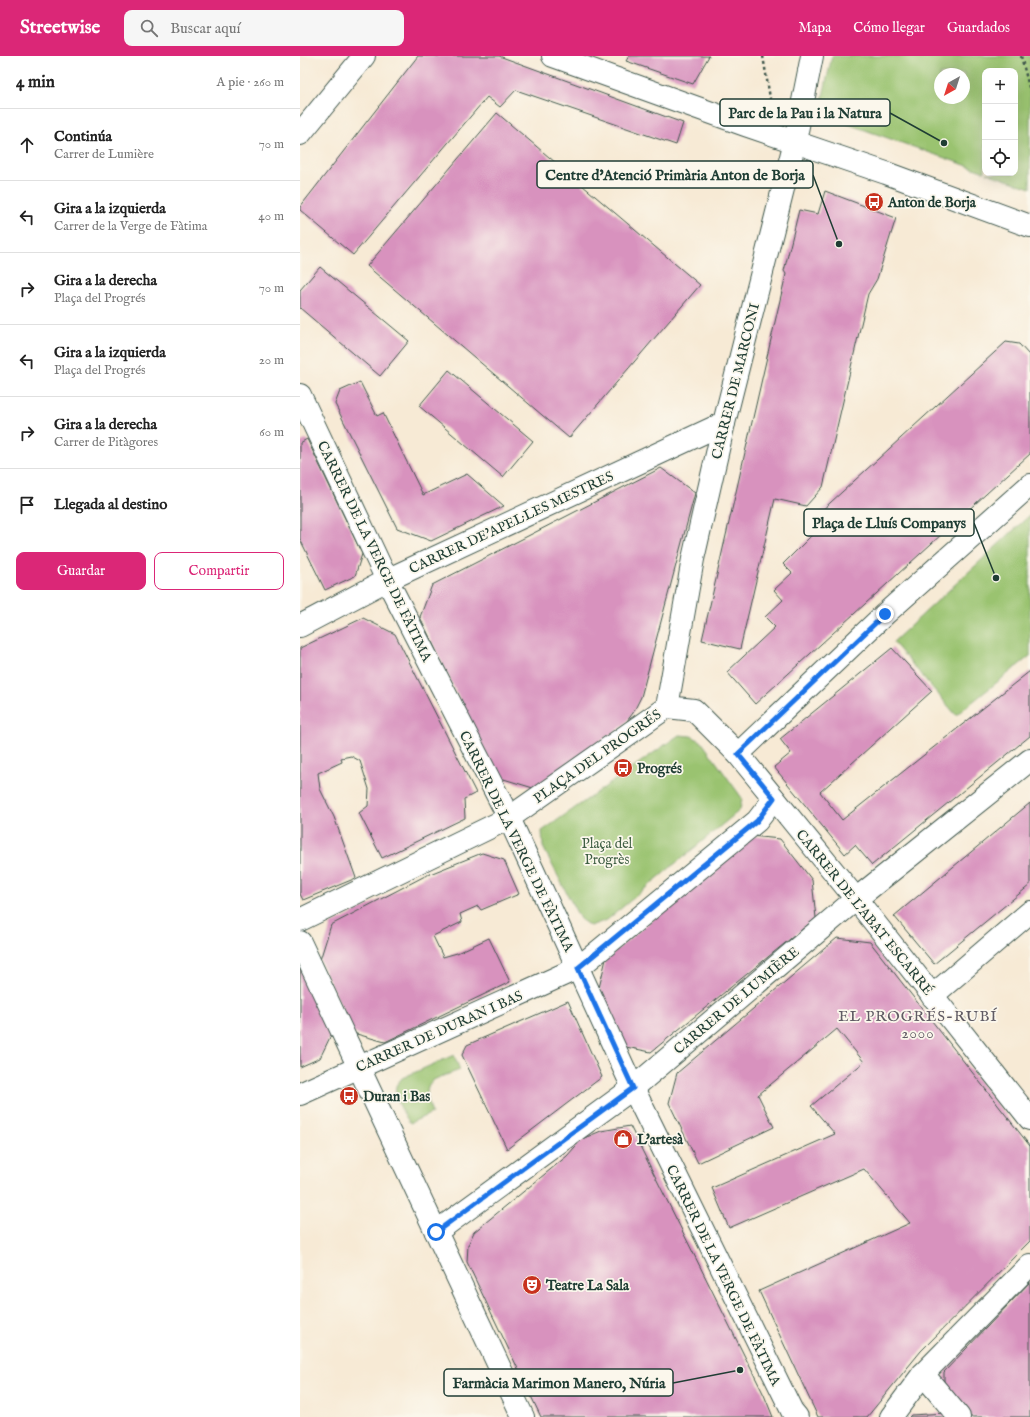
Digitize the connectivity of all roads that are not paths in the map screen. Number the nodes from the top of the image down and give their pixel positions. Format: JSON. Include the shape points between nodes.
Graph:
{"nodes":[{"id":1,"x":364,"y":56,"type":"edge"},
{"id":2,"x":553,"y":56,"type":"edge"},
{"id":3,"x":812,"y":56,"type":"edge"},
{"id":4,"x":586,"y":61,"type":"edge"},
{"id":5,"x":300,"y":134,"type":"edge"},
{"id":6,"x":795,"y":141,"type":"junction"},
{"id":7,"x":1030,"y":226,"type":"edge"},
{"id":8,"x":300,"y":395,"type":"edge"},
{"id":9,"x":724,"y":423,"type":"junction"},
{"id":10,"x":1030,"y":485,"type":"edge"},
{"id":11,"x":387,"y":580,"type":"junction"},
{"id":12,"x":300,"y":626,"type":"edge"},
{"id":13,"x":667,"y":708,"type":"junction"},
{"id":14,"x":738,"y":754,"type":"junction"},
{"id":15,"x":1030,"y":760,"type":"edge"},
{"id":16,"x":774,"y":798,"type":"junction"},
{"id":17,"x":509,"y":818,"type":"junction"},
{"id":18,"x":856,"y":899,"type":"junction"},
{"id":19,"x":1030,"y":912,"type":"edge"},
{"id":20,"x":300,"y":920,"type":"edge"},
{"id":21,"x":300,"y":942,"type":"edge"},
{"id":22,"x":578,"y":968,"type":"junction"},
{"id":23,"x":932,"y":996,"type":"junction"},
{"id":24,"x":359,"y":1067,"type":"junction"},
{"id":25,"x":633,"y":1088,"type":"junction"},
{"id":26,"x":300,"y":1094,"type":"edge"},
{"id":27,"x":1030,"y":1119,"type":"edge"},
{"id":28,"x":436,"y":1232,"type":"junction"},
{"id":29,"x":1030,"y":1265,"type":"edge"},
{"id":30,"x":923,"y":1374,"type":"junction"},
{"id":31,"x":523,"y":1417,"type":"edge"},
{"id":32,"x":797,"y":1417,"type":"edge"},
{"id":33,"x":891,"y":1417,"type":"edge"},
{"id":34,"x":959,"y":1417,"type":"edge"}],
"edges":[{"from":1,"to":5,"type":"street"},
{"from":2,"to":4,"type":"street"},
{"from":3,"to":6,"type":"street","name":"CARRER DE MARCONI"},
{"from":4,"to":6,"type":"street","via":[[745,125]]},
{"from":6,"to":7,"type":"street"},
{"from":6,"to":9,"type":"street","name":"CARRER DE MARCONI"},
{"from":8,"to":11,"type":"street","name":"CARRER DE LA VERGE DE FÀTIMA"},
{"from":9,"to":11,"type":"street","name":"CARRER DE'APEL·LES MESTRES"},
{"from":9,"to":13,"type":"street","name":"CARRER DE MARCONI","via":[[693,559]]},
{"from":10,"to":14,"type":"street","via":[[885,614]]},
{"from":11,"to":12,"type":"street","name":"CARRER DE'APEL·LES MESTRES"},
{"from":11,"to":17,"type":"street","name":"CARRER DE LA VERGE DE FÀTIMA"},
{"from":13,"to":14,"type":"street","name":"PLAÇA DEL PROGRÉS","via":[[694,710]]},
{"from":13,"to":17,"type":"street","name":"PLAÇA DEL PROGRÉS"},
{"from":14,"to":16,"type":"street","name":"PLAÇA DEL PROGRÉS"},
{"from":15,"to":18,"type":"street","name":"CARRER DE LUMIÈRE"},
{"from":16,"to":18,"type":"street","name":"CARRER DE L'ABAT ESCARRÉ"},
{"from":16,"to":22,"type":"street","via":[[757,821]]},
{"from":17,"to":20,"type":"street","name":"PLAÇA DEL PROGRÉS"},
{"from":17,"to":22,"type":"street","name":"CARRER DE LA VERGE DE FÀTIMA"},
{"from":18,"to":23,"type":"street","name":"CARRER DE L'ABAT ESCARRÉ"},
{"from":18,"to":25,"type":"street","name":"CARRER DE LUMIÈRE"},
{"from":19,"to":23,"type":"street"},
{"from":21,"to":24,"type":"street"},
{"from":22,"to":24,"type":"street","name":"CARRER DE DURAN I BAS"},
{"from":22,"to":25,"type":"street","name":"CARRER DE LA VERGE DE FÀTIMA"},
{"from":23,"to":27,"type":"street","name":"CARRER DE L'ABAT ESCARRÉ"},
{"from":24,"to":26,"type":"street","name":"CARRER DE DURAN I BAS"},
{"from":24,"to":28,"type":"street"},
{"from":25,"to":28,"type":"street","name":"CARRER DE LUMIÈRE"},
{"from":25,"to":32,"type":"street","name":"CARRER DE LA VERGE DE FÀTIMA","via":[[788,1404]]},
{"from":28,"to":31,"type":"street"},
{"from":29,"to":30,"type":"street"},
{"from":30,"to":33,"type":"street"},
{"from":30,"to":34,"type":"street"}]}
